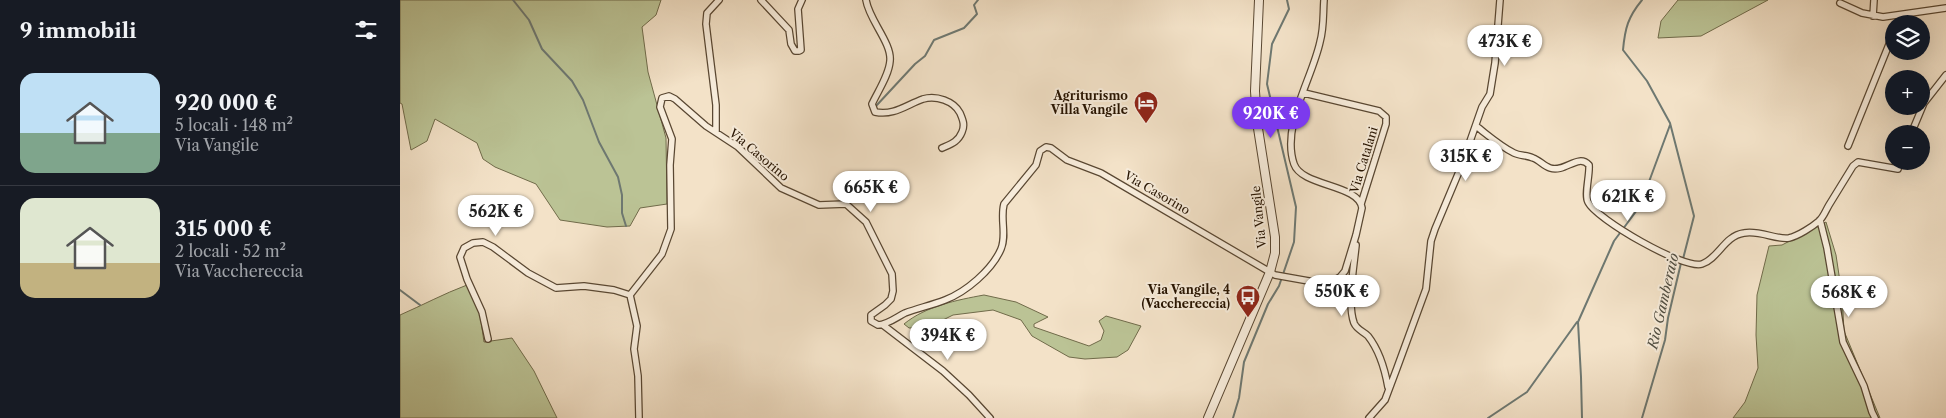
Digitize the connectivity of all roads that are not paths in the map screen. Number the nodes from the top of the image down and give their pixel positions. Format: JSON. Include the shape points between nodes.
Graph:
{"nodes":[{"id":1,"x":719,"y":0,"type":"edge"},
{"id":2,"x":761,"y":0,"type":"edge"},
{"id":3,"x":802,"y":0,"type":"edge"},
{"id":4,"x":866,"y":0,"type":"edge"},
{"id":5,"x":1259,"y":0,"type":"edge"},
{"id":6,"x":1324,"y":0,"type":"edge"},
{"id":7,"x":1500,"y":0,"type":"edge"},
{"id":8,"x":1874,"y":0,"type":"edge"},
{"id":9,"x":1840,"y":4,"type":"dead end"},
{"id":10,"x":1946,"y":8,"type":"edge"},
{"id":11,"x":1900,"y":15,"type":"edge"},
{"id":12,"x":1873,"y":16,"type":"junction"},
{"id":13,"x":1885,"y":17,"type":"edge"},
{"id":14,"x":1885,"y":54,"type":"edge"},
{"id":15,"x":1946,"y":75,"type":"edge"},
{"id":16,"x":1304,"y":93,"type":"junction"},
{"id":17,"x":1915,"y":125,"type":"edge"},
{"id":18,"x":1476,"y":126,"type":"junction"},
{"id":19,"x":716,"y":132,"type":"junction"},
{"id":20,"x":1848,"y":146,"type":"dead end"},
{"id":21,"x":942,"y":148,"type":"dead end"},
{"id":22,"x":1885,"y":167,"type":"edge"},
{"id":23,"x":1361,"y":204,"type":"junction"},
{"id":24,"x":1820,"y":220,"type":"junction"},
{"id":25,"x":1356,"y":235,"type":"junction"},
{"id":26,"x":1272,"y":274,"type":"junction"},
{"id":27,"x":630,"y":295,"type":"junction"},
{"id":28,"x":883,"y":324,"type":"junction"},
{"id":29,"x":488,"y":339,"type":"dead end"},
{"id":30,"x":1388,"y":389,"type":"junction"},
{"id":31,"x":639,"y":418,"type":"edge"},
{"id":32,"x":990,"y":418,"type":"edge"},
{"id":33,"x":1208,"y":418,"type":"edge"},
{"id":34,"x":1369,"y":418,"type":"edge"},
{"id":35,"x":1875,"y":418,"type":"edge"}],
"edges":[{"from":1,"to":19,"type":"street","via":[[707,13],[706,24]]},
{"from":2,"to":3,"type":"street","via":[[789,30],[791,44],[795,51],[799,51],[798,8]]},
{"from":4,"to":21,"type":"street","via":[[890,59],[872,108],[884,114],[925,98],[949,102],[964,120],[963,129],[957,141]]},
{"from":5,"to":26,"type":"street","name":"Via Vangile","via":[[1255,97],[1275,237]]},
{"from":6,"to":16,"type":"street","via":[[1320,43]]},
{"from":7,"to":18,"type":"street","via":[[1491,88]]},
{"from":8,"to":12,"type":"street"},
{"from":9,"to":12,"type":"street"},
{"from":10,"to":11,"type":"street"},
{"from":12,"to":13,"type":"street"},
{"from":14,"to":20,"type":"street"},
{"from":15,"to":17,"type":"street","via":[[1924,103]]},
{"from":16,"to":23,"type":"street","via":[[1294,117],[1294,166],[1305,177],[1343,191]]},
{"from":16,"to":23,"type":"street","name":"Via Catalani","via":[[1379,111],[1386,117]]},
{"from":18,"to":24,"type":"street","via":[[1503,147],[1532,157],[1550,168],[1560,169],[1585,161],[1590,173],[1586,198],[1591,207],[1623,231],[1686,264],[1703,264],[1735,235],[1757,232],[1789,238]]},
{"from":18,"to":30,"type":"street","via":[[1462,167],[1434,229],[1426,289]]},
{"from":19,"to":27,"type":"street","name":"Via Casorino","via":[[675,99],[669,96],[662,98],[660,107],[672,139],[671,229],[662,254]]},
{"from":19,"to":28,"type":"street","name":"Via Casorino","via":[[738,147],[781,188],[819,205],[846,204],[866,222],[892,274],[891,299],[871,315],[874,324]]},
{"from":22,"to":24,"type":"street","via":[[1858,162],[1853,166]]},
{"from":23,"to":25,"type":"street"},
{"from":24,"to":35,"type":"street","via":[[1828,248],[1843,342]]},
{"from":25,"to":26,"type":"street","via":[[1345,271],[1333,281],[1320,283]]},
{"from":25,"to":30,"type":"street","via":[[1352,313],[1357,328],[1367,335],[1378,354]]},
{"from":26,"to":28,"type":"street","name":"Via Casorino","via":[[1101,173],[1067,160],[1046,147],[1040,151],[1036,165],[1004,204],[1001,249],[981,276],[947,299]]},
{"from":26,"to":33,"type":"street","name":"Via Vangile"},
{"from":27,"to":29,"type":"street","via":[[584,286],[556,288],[494,247],[483,242],[473,243],[464,248],[460,257],[482,312]]},
{"from":27,"to":31,"type":"street","via":[[637,326],[634,349]]},
{"from":28,"to":32,"type":"street","via":[[943,370]]},
{"from":30,"to":34,"type":"street","via":[[1384,400]]}]}
